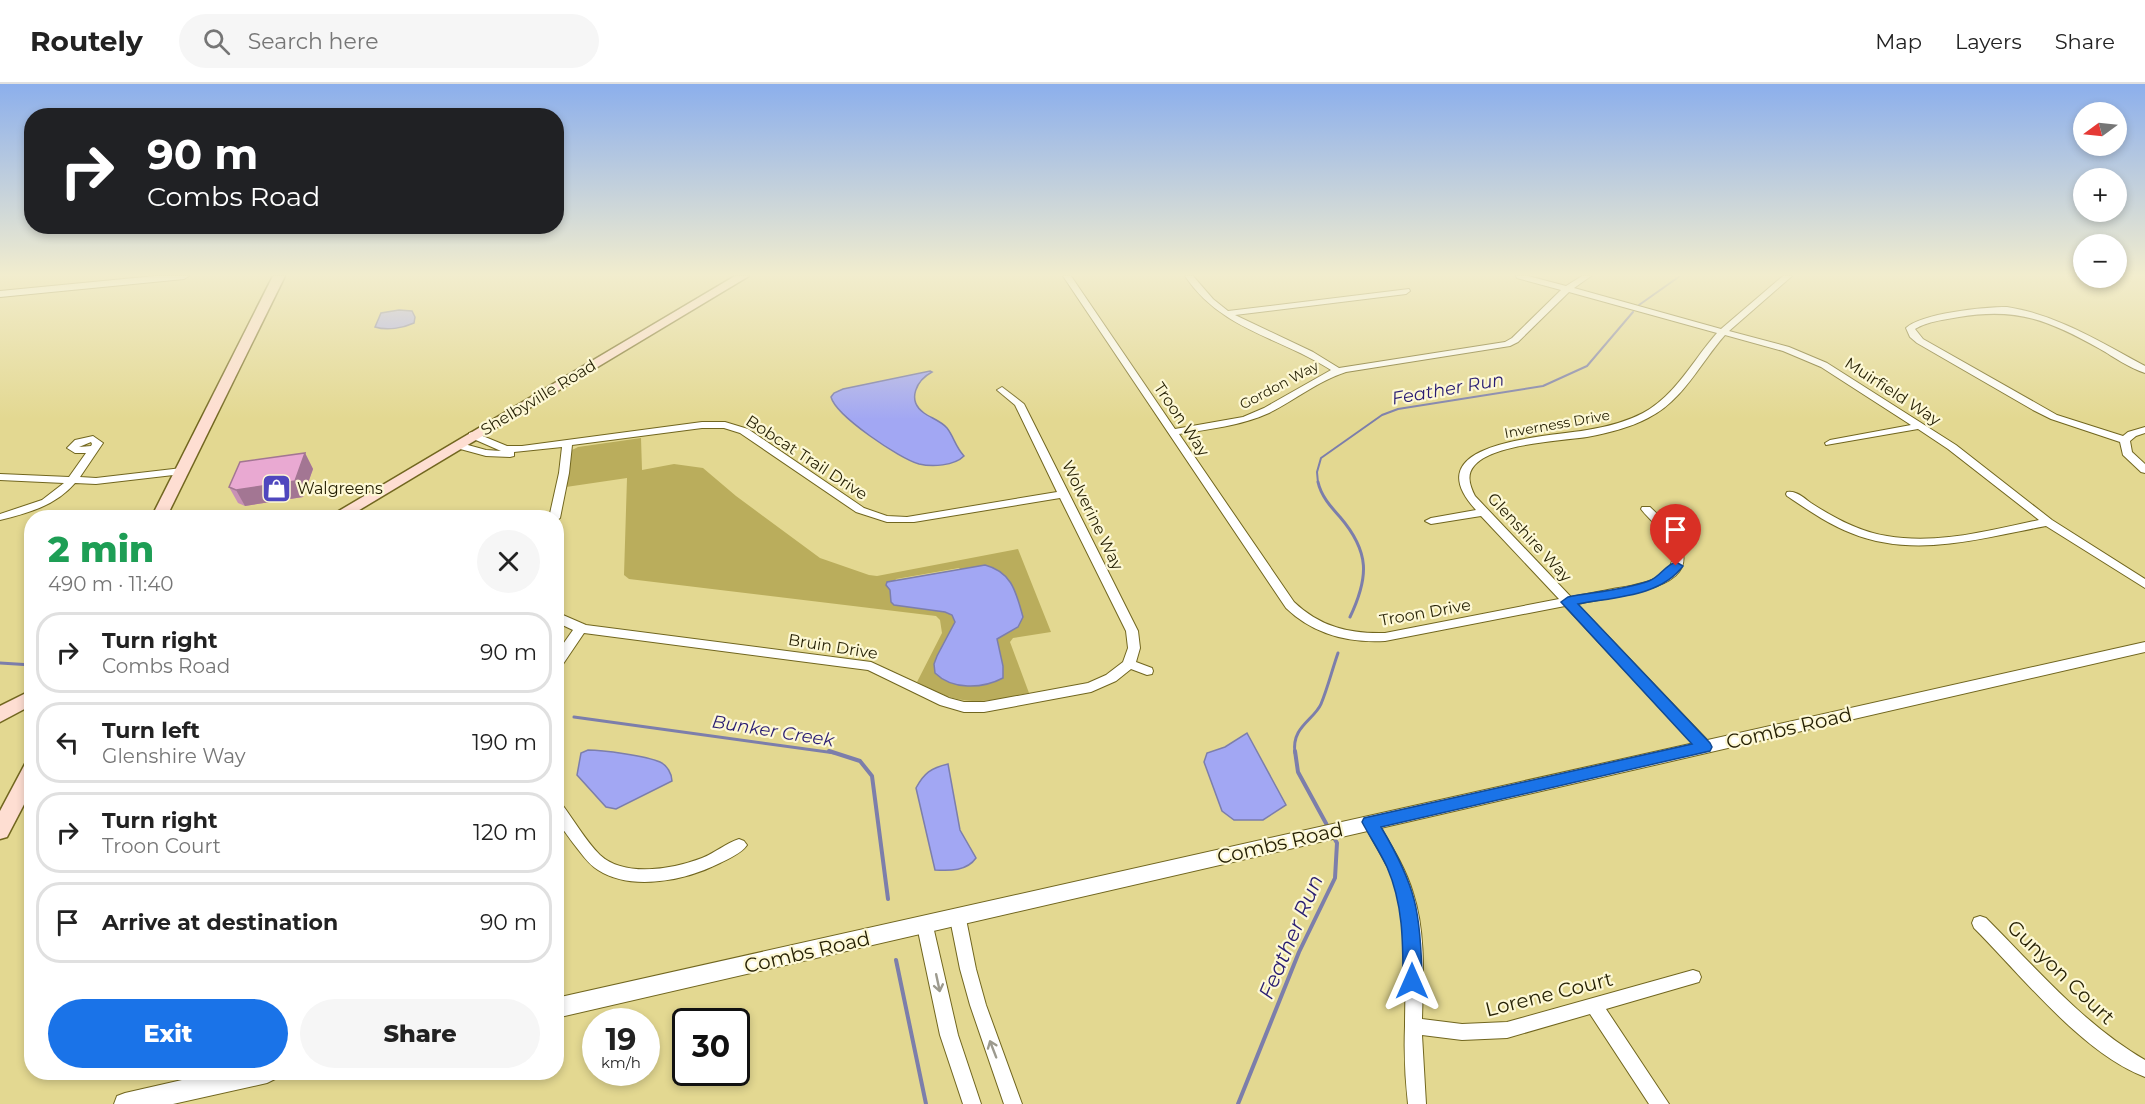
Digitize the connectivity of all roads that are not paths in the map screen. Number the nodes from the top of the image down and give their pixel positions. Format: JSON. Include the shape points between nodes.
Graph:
{"nodes":[{"id":1,"x":255,"y":324,"type":"edge"},
{"id":2,"x":661,"y":324,"type":"edge"},
{"id":3,"x":1099,"y":324,"type":"edge"},
{"id":4,"x":1248,"y":324,"type":"edge"},
{"id":5,"x":1532,"y":324,"type":"edge"},
{"id":6,"x":1692,"y":324,"type":"edge"},
{"id":7,"x":1732,"y":324,"type":"edge"},
{"id":8,"x":1917,"y":324,"type":"edge"},
{"id":9,"x":2056,"y":324,"type":"edge"},
{"id":10,"x":1722,"y":332,"type":"junction"},
{"id":11,"x":2145,"y":370,"type":"edge"},
{"id":12,"x":1338,"y":371,"type":"junction"},
{"id":13,"x":1002,"y":390,"type":"dead end"},
{"id":14,"x":1920,"y":426,"type":"junction"},
{"id":15,"x":2145,"y":430,"type":"edge"},
{"id":16,"x":1173,"y":432,"type":"junction"},
{"id":17,"x":473,"y":435,"type":"junction"},
{"id":18,"x":2125,"y":440,"type":"junction"},
{"id":19,"x":1830,"y":443,"type":"dead end"},
{"id":20,"x":567,"y":444,"type":"junction"},
{"id":21,"x":457,"y":445,"type":"junction"},
{"id":22,"x":94,"y":449,"type":"dead end"},
{"id":23,"x":1486,"y":452,"type":"joint"},
{"id":24,"x":2145,"y":470,"type":"edge"},
{"id":25,"x":182,"y":471,"type":"junction"},
{"id":26,"x":0,"y":477,"type":"edge"},
{"id":27,"x":73,"y":482,"type":"junction"},
{"id":28,"x":1064,"y":494,"type":"junction"},
{"id":29,"x":1791,"y":494,"type":"dead end"},
{"id":30,"x":1646,"y":508,"type":"dead end"},
{"id":31,"x":162,"y":510,"type":"edge"},
{"id":32,"x":347,"y":510,"type":"edge"},
{"id":33,"x":556,"y":510,"type":"edge"},
{"id":34,"x":1484,"y":513,"type":"junction"},
{"id":35,"x":0,"y":517,"type":"edge"},
{"id":36,"x":1431,"y":521,"type":"dead end"},
{"id":37,"x":2048,"y":522,"type":"junction"},
{"id":38,"x":1273,"y":580,"type":"joint"},
{"id":39,"x":2145,"y":585,"type":"edge"},
{"id":40,"x":1568,"y":602,"type":"junction"},
{"id":41,"x":564,"y":620,"type":"edge"},
{"id":42,"x":581,"y":628,"type":"junction"},
{"id":43,"x":2145,"y":647,"type":"edge"},
{"id":44,"x":564,"y":652,"type":"edge"},
{"id":45,"x":1129,"y":664,"type":"junction"},
{"id":46,"x":1147,"y":671,"type":"dead end"},
{"id":47,"x":24,"y":701,"type":"edge"},
{"id":48,"x":0,"y":715,"type":"edge"},
{"id":49,"x":1705,"y":747,"type":"junction"},
{"id":50,"x":24,"y":784,"type":"edge"},
{"id":51,"x":564,"y":818,"type":"edge"},
{"id":52,"x":1370,"y":822,"type":"junction"},
{"id":53,"x":0,"y":831,"type":"edge"},
{"id":54,"x":739,"y":845,"type":"dead end"},
{"id":55,"x":958,"y":919,"type":"junction"},
{"id":56,"x":1980,"y":923,"type":"dead end"},
{"id":57,"x":925,"y":926,"type":"junction"},
{"id":58,"x":1693,"y":977,"type":"dead end"},
{"id":59,"x":564,"y":1006,"type":"edge"},
{"id":60,"x":1594,"y":1007,"type":"junction"},
{"id":61,"x":1413,"y":1026,"type":"junction"},
{"id":62,"x":2145,"y":1069,"type":"edge"},
{"id":63,"x":209,"y":1080,"type":"edge"},
{"id":64,"x":125,"y":1104,"type":"edge"},
{"id":65,"x":972,"y":1104,"type":"edge"},
{"id":66,"x":1013,"y":1104,"type":"edge"},
{"id":67,"x":1417,"y":1104,"type":"edge"},
{"id":68,"x":1660,"y":1104,"type":"edge"}],
"edges":[{"from":1,"to":25,"type":"main road"},
{"from":2,"to":17,"type":"main road","name":"Shelbyville Road"},
{"from":3,"to":16,"type":"street","name":"Troon Way"},
{"from":4,"to":12,"type":"street","via":[[1307,351]]},
{"from":5,"to":12,"type":"street","name":"Gordon Way","via":[[1507,344]]},
{"from":6,"to":10,"type":"street","name":"Muirfield Way"},
{"from":7,"to":10,"type":"street","name":"Inverness Drive"},
{"from":8,"to":18,"type":"street","via":[[1911,333],[1920,341],[2042,411]]},
{"from":9,"to":11,"type":"street"},
{"from":10,"to":14,"type":"street","name":"Muirfield Way","via":[[1810,358]]},
{"from":10,"to":23,"type":"street","name":"Inverness Drive","via":[[1676,393],[1644,416],[1599,431]]},
{"from":12,"to":16,"type":"street","name":"Gordon Way","via":[[1257,415]]},
{"from":13,"to":28,"type":"street","name":"Wolverine Way","via":[[1019,404]]},
{"from":14,"to":19,"type":"street"},
{"from":14,"to":37,"type":"street","name":"Muirfield Way","via":[[1976,464]]},
{"from":15,"to":18,"type":"street"},
{"from":16,"to":38,"type":"street","name":"Troon Way"},
{"from":17,"to":20,"type":"street","name":"Bobcat Trail Drive","via":[[506,449]]},
{"from":17,"to":21,"type":"main road","name":"Shelbyville Road"},
{"from":18,"to":24,"type":"street","via":[[2127,453]]},
{"from":20,"to":21,"type":"street","name":"Bobcat Trail Drive","via":[[500,454]]},
{"from":20,"to":28,"type":"street","name":"Bobcat Trail Drive","via":[[702,425],[728,426],[744,431],[860,510],[890,520]]},
{"from":20,"to":33,"type":"street"},
{"from":21,"to":32,"type":"main road","name":"Shelbyville Road"},
{"from":22,"to":27,"type":"street"},
{"from":23,"to":34,"type":"street","name":"Glenshire Way","via":[[1468,464],[1463,475],[1466,492]]},
{"from":25,"to":27,"type":"street"},
{"from":25,"to":31,"type":"main road"},
{"from":26,"to":27,"type":"street"},
{"from":27,"to":35,"type":"street","via":[[46,501]]},
{"from":28,"to":45,"type":"street","name":"Wolverine Way","via":[[1132,631],[1134,648]]},
{"from":29,"to":37,"type":"street","via":[[1835,524],[1900,543],[1935,543]]},
{"from":30,"to":40,"type":"street","name":"Troon Drive","via":[[1677,544],[1678,561],[1671,574],[1649,586]]},
{"from":34,"to":36,"type":"street"},
{"from":34,"to":40,"type":"street","name":"Glenshire Way"},
{"from":37,"to":39,"type":"street","name":"Muirfield Way"},
{"from":38,"to":40,"type":"street","name":"Troon Drive","via":[[1293,608],[1313,624],[1362,638]]},
{"from":40,"to":49,"type":"street","name":"Glenshire Way"},
{"from":41,"to":42,"type":"street","name":"Bruin Drive"},
{"from":42,"to":44,"type":"street"},
{"from":42,"to":45,"type":"street","name":"Bruin Drive","via":[[871,666],[945,702],[964,707],[984,707],[1090,687]]},
{"from":43,"to":49,"type":"street","name":"Combs Road"},
{"from":45,"to":46,"type":"street"},
{"from":47,"to":48,"type":"main road"},
{"from":49,"to":52,"type":"street","name":"Combs Road"},
{"from":50,"to":53,"type":"main road"},
{"from":51,"to":54,"type":"street","via":[[597,861],[638,876],[703,864]]},
{"from":52,"to":55,"type":"street","name":"Combs Road"},
{"from":52,"to":61,"type":"street","via":[[1395,865],[1407,899],[1412,935]]},
{"from":55,"to":57,"type":"street","name":"Combs Road"},
{"from":66,"to":55,"type":"street","one_way":true,"via":[[978,1005]]},
{"from":56,"to":62,"type":"street","name":"Gunyon Court","via":[[2084,1026]]},
{"from":57,"to":59,"type":"street","name":"Combs Road"},
{"from":57,"to":65,"type":"street","one_way":true,"via":[[949,1035]]},
{"from":58,"to":60,"type":"street","name":"Lorene Court"},
{"from":60,"to":61,"type":"street","name":"Lorene Court","via":[[1492,1032]]},
{"from":60,"to":68,"type":"street"},
{"from":61,"to":67,"type":"street"},
{"from":63,"to":64,"type":"street"}]}
